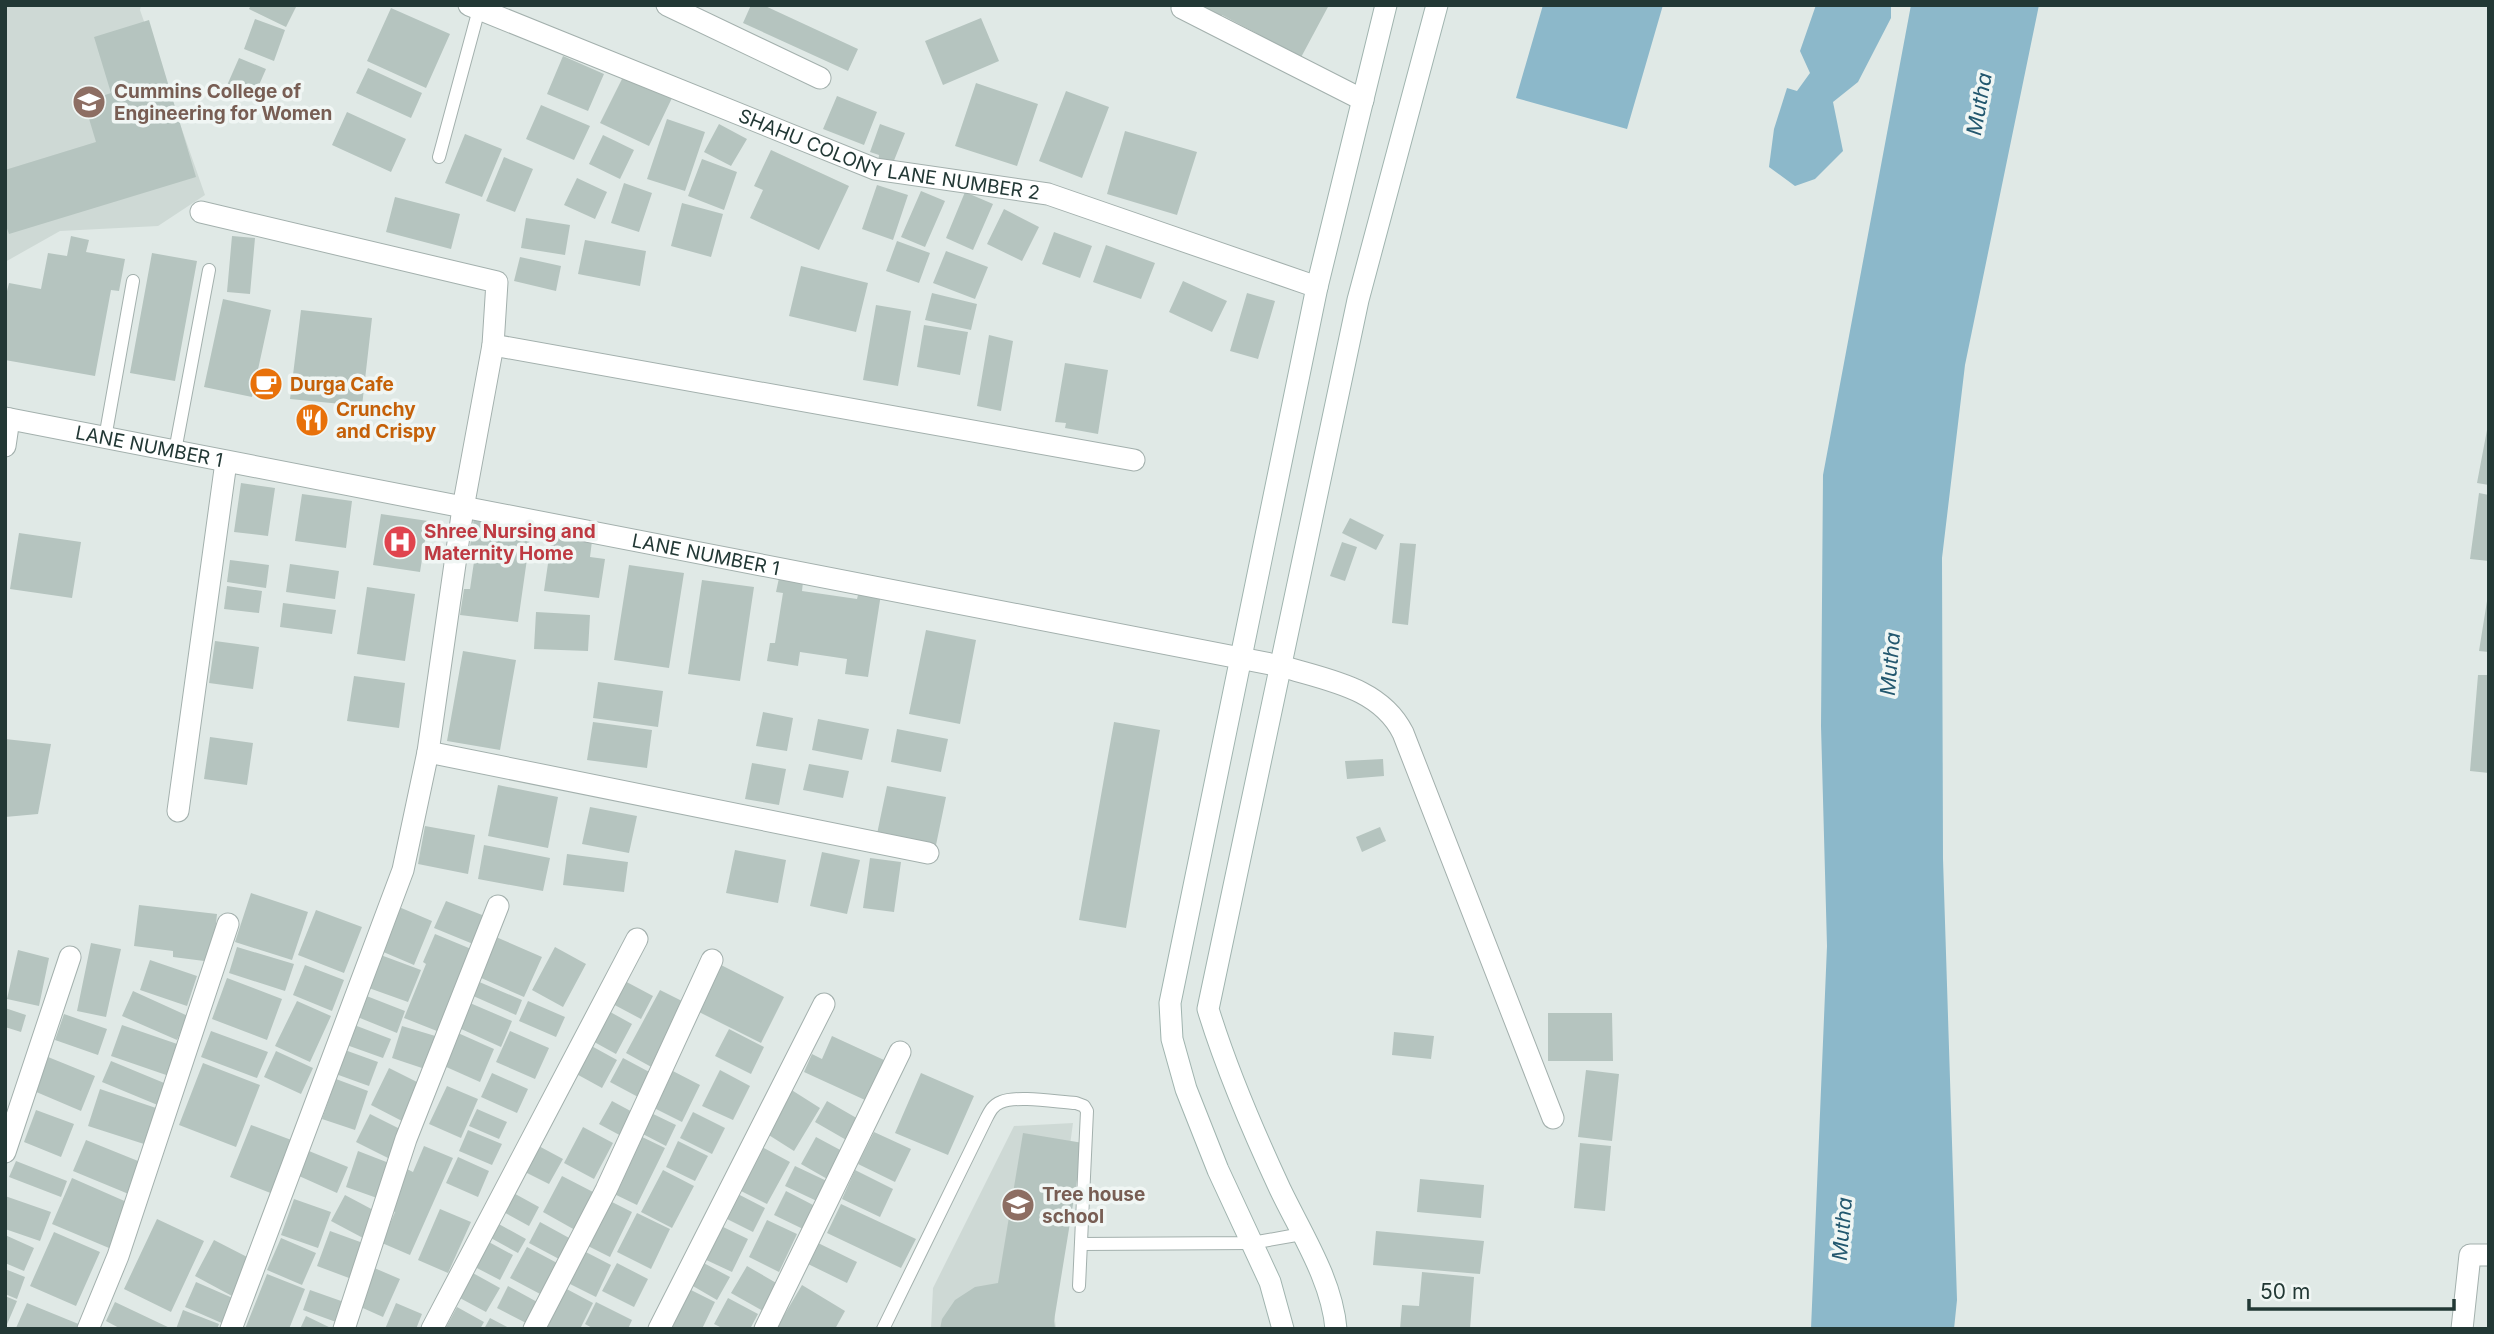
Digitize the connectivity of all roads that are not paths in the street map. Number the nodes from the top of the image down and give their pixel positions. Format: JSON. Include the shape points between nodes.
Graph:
{"nodes":[{"id":1,"x":667,"y":5,"type":"edge"},
{"id":2,"x":1184,"y":5,"type":"edge"},
{"id":3,"x":1386,"y":5,"type":"edge"},
{"id":4,"x":1437,"y":5,"type":"edge"},
{"id":5,"x":474,"y":7,"type":"edge"},
{"id":6,"x":820,"y":78,"type":"dead end"},
{"id":7,"x":1363,"y":100,"type":"junction"},
{"id":8,"x":439,"y":157,"type":"dead end"},
{"id":9,"x":201,"y":212,"type":"dead end"},
{"id":10,"x":209,"y":270,"type":"dead end"},
{"id":11,"x":133,"y":281,"type":"dead end"},
{"id":12,"x":1317,"y":287,"type":"junction"},
{"id":13,"x":493,"y":345,"type":"junction"},
{"id":14,"x":7,"y":419,"type":"edge"},
{"id":15,"x":105,"y":438,"type":"junction"},
{"id":16,"x":5,"y":446,"type":"edge"},
{"id":17,"x":175,"y":452,"type":"junction"},
{"id":18,"x":1135,"y":460,"type":"dead end"},
{"id":19,"x":226,"y":462,"type":"junction"},
{"id":20,"x":463,"y":508,"type":"junction"},
{"id":21,"x":1241,"y":658,"type":"junction"},
{"id":22,"x":1281,"y":666,"type":"junction"},
{"id":23,"x":428,"y":752,"type":"junction"},
{"id":24,"x":178,"y":811,"type":"dead end"},
{"id":25,"x":928,"y":853,"type":"dead end"},
{"id":26,"x":498,"y":906,"type":"dead end"},
{"id":27,"x":228,"y":924,"type":"dead end"},
{"id":28,"x":637,"y":939,"type":"dead end"},
{"id":29,"x":70,"y":957,"type":"dead end"},
{"id":30,"x":712,"y":960,"type":"dead end"},
{"id":31,"x":824,"y":1004,"type":"dead end"},
{"id":32,"x":900,"y":1052,"type":"dead end"},
{"id":33,"x":1553,"y":1118,"type":"dead end"},
{"id":34,"x":5,"y":1152,"type":"edge"},
{"id":35,"x":1302,"y":1234,"type":"junction"},
{"id":36,"x":1252,"y":1243,"type":"junction"},
{"id":37,"x":1081,"y":1244,"type":"junction"},
{"id":38,"x":2489,"y":1255,"type":"edge"},
{"id":39,"x":1079,"y":1286,"type":"dead end"},
{"id":40,"x":88,"y":1329,"type":"edge"},
{"id":41,"x":231,"y":1329,"type":"edge"},
{"id":42,"x":344,"y":1329,"type":"edge"},
{"id":43,"x":432,"y":1329,"type":"edge"},
{"id":44,"x":534,"y":1329,"type":"edge"},
{"id":45,"x":659,"y":1329,"type":"edge"},
{"id":46,"x":765,"y":1329,"type":"edge"},
{"id":47,"x":883,"y":1329,"type":"edge"},
{"id":48,"x":1283,"y":1329,"type":"edge"},
{"id":49,"x":1336,"y":1329,"type":"edge"},
{"id":50,"x":2462,"y":1329,"type":"edge"}],
"edges":[{"from":1,"to":6,"type":"street"},
{"from":2,"to":7,"type":"street","via":[[1182,8]]},
{"from":3,"to":7,"type":"street"},
{"from":4,"to":22,"type":"street","via":[[1358,300]]},
{"from":5,"to":8,"type":"lane"},
{"from":5,"to":12,"type":"street","name":"SHAHU COLONY LANE NUMBER 2","via":[[875,169],[1048,194]]},
{"from":7,"to":12,"type":"street"},
{"from":9,"to":13,"type":"street","via":[[497,282]]},
{"from":10,"to":17,"type":"lane"},
{"from":11,"to":15,"type":"lane"},
{"from":12,"to":21,"type":"street"},
{"from":13,"to":18,"type":"street"},
{"from":13,"to":20,"type":"street"},
{"from":14,"to":15,"type":"street","name":"LANE NUMBER 1"},
{"from":14,"to":16,"type":"street"},
{"from":15,"to":17,"type":"street","name":"LANE NUMBER 1"},
{"from":17,"to":19,"type":"street","name":"LANE NUMBER 1"},
{"from":19,"to":20,"type":"street","name":"LANE NUMBER 1"},
{"from":19,"to":24,"type":"street"},
{"from":20,"to":21,"type":"street","name":"LANE NUMBER 1"},
{"from":20,"to":23,"type":"street"},
{"from":21,"to":22,"type":"street","name":"LANE NUMBER 1"},
{"from":21,"to":36,"type":"street","via":[[1170,1003],[1172,1039],[1186,1088]]},
{"from":22,"to":33,"type":"street","name":"LANE NUMBER 1","via":[[1354,688],[1395,718]]},
{"from":22,"to":35,"type":"street","via":[[1208,1009],[1220,1050]]},
{"from":23,"to":25,"type":"street"},
{"from":23,"to":41,"type":"street","via":[[390,910]]},
{"from":26,"to":42,"type":"street","via":[[406,1139]]},
{"from":27,"to":40,"type":"street","via":[[118,1256]]},
{"from":28,"to":43,"type":"street"},
{"from":29,"to":34,"type":"street"},
{"from":30,"to":44,"type":"street","via":[[606,1190]]},
{"from":31,"to":45,"type":"street"},
{"from":32,"to":46,"type":"street"},
{"from":35,"to":36,"type":"lane"},
{"from":35,"to":49,"type":"street","via":[[1325,1283]]},
{"from":36,"to":37,"type":"lane"},
{"from":36,"to":48,"type":"street","via":[[1270,1282]]},
{"from":37,"to":39,"type":"lane"},
{"from":37,"to":47,"type":"lane","via":[[1087,1111],[1076,1103],[1000,1102],[991,1109]]},
{"from":38,"to":50,"type":"street","via":[[2470,1255]]}]}
